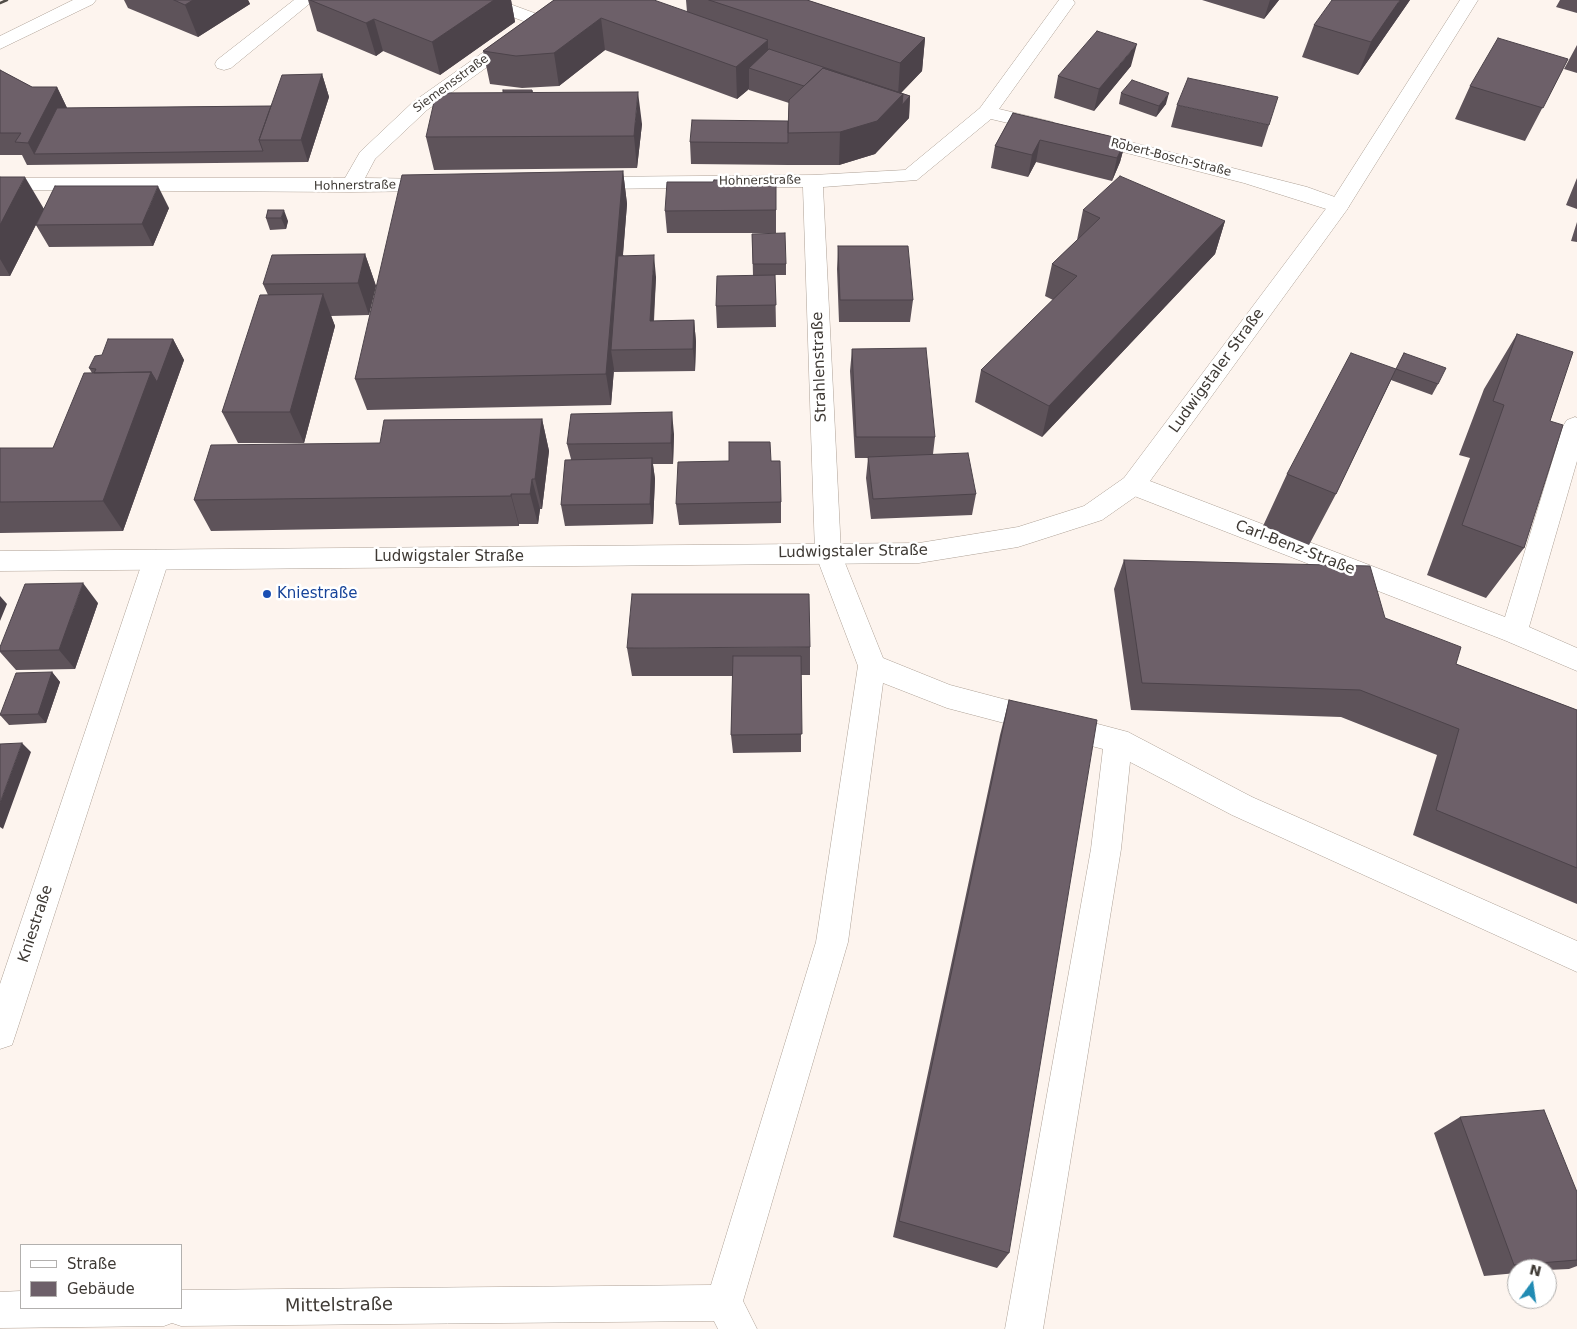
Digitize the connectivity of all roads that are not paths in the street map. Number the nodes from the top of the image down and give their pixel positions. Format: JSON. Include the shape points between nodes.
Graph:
{"nodes":[{"id":1,"x":88,"y":0,"type":"edge"},
{"id":2,"x":305,"y":0,"type":"edge"},
{"id":3,"x":483,"y":0,"type":"edge"},
{"id":4,"x":569,"y":0,"type":"edge"},
{"id":5,"x":1468,"y":0,"type":"edge"},
{"id":6,"x":1066,"y":3,"type":"dead end"},
{"id":7,"x":539,"y":21,"type":"junction"},
{"id":8,"x":0,"y":43,"type":"edge"},
{"id":9,"x":224,"y":64,"type":"dead end"},
{"id":10,"x":987,"y":112,"type":"junction"},
{"id":11,"x":813,"y":180,"type":"junction"},
{"id":12,"x":567,"y":183,"type":"edge"},
{"id":13,"x":0,"y":184,"type":"edge"},
{"id":14,"x":459,"y":184,"type":"edge"},
{"id":15,"x":351,"y":186,"type":"junction"},
{"id":16,"x":1339,"y":206,"type":"junction"},
{"id":17,"x":1577,"y":427,"type":"edge"},
{"id":18,"x":1133,"y":485,"type":"junction"},
{"id":19,"x":828,"y":554,"type":"junction"},
{"id":20,"x":156,"y":560,"type":"junction"},
{"id":21,"x":0,"y":561,"type":"edge"},
{"id":22,"x":1514,"y":632,"type":"junction"},
{"id":23,"x":1577,"y":660,"type":"edge"},
{"id":24,"x":872,"y":666,"type":"junction"},
{"id":25,"x":1118,"y":741,"type":"junction"},
{"id":26,"x":1577,"y":957,"type":"edge"},
{"id":27,"x":0,"y":1033,"type":"edge"},
{"id":28,"x":182,"y":1308,"type":"edge"},
{"id":29,"x":82,"y":1309,"type":"edge"},
{"id":30,"x":0,"y":1310,"type":"edge"},
{"id":31,"x":731,"y":1316,"type":"edge"},
{"id":32,"x":1024,"y":1329,"type":"edge"}],
"edges":[{"from":1,"to":8,"type":"street"},
{"from":2,"to":9,"type":"street"},
{"from":3,"to":7,"type":"street"},
{"from":4,"to":7,"type":"street","name":"Siemensstraße"},
{"from":5,"to":16,"type":"street","name":"Ludwigstaler Straße"},
{"from":6,"to":10,"type":"street"},
{"from":7,"to":15,"type":"street","name":"Siemensstraße","via":[[420,106],[367,156]]},
{"from":10,"to":11,"type":"street","name":"Hohnerstraße","via":[[910,176]]},
{"from":10,"to":16,"type":"street","name":"Robert-Bosch-Straße","via":[[1251,178]]},
{"from":11,"to":12,"type":"street","name":"Hohnerstraße"},
{"from":11,"to":19,"type":"street","name":"Strahlenstraße"},
{"from":13,"to":15,"type":"street","name":"Hohnerstraße"},
{"from":14,"to":15,"type":"street","name":"Hohnerstraße"},
{"from":16,"to":18,"type":"street","name":"Ludwigstaler Straße"},
{"from":17,"to":22,"type":"street"},
{"from":18,"to":19,"type":"street","name":"Ludwigstaler Straße","via":[[1093,513],[1018,537],[919,553]]},
{"from":18,"to":22,"type":"street","name":"Carl-Benz-Straße"},
{"from":19,"to":20,"type":"street","name":"Ludwigstaler Straße"},
{"from":19,"to":24,"type":"street","name":"Strahlenstraße"},
{"from":20,"to":21,"type":"street","name":"Ludwigstaler Straße"},
{"from":20,"to":27,"type":"street","name":"Kniestraße"},
{"from":22,"to":23,"type":"street","name":"Carl-Benz-Straße"},
{"from":24,"to":25,"type":"street","via":[[947,696]]},
{"from":24,"to":31,"type":"street","via":[[832,942]]},
{"from":25,"to":26,"type":"street","via":[[1242,806]]},
{"from":25,"to":32,"type":"street","via":[[1106,849]]},
{"from":28,"to":31,"type":"street","name":"Mittelstraße","via":[[497,1304]]},
{"from":29,"to":30,"type":"street"}]}
